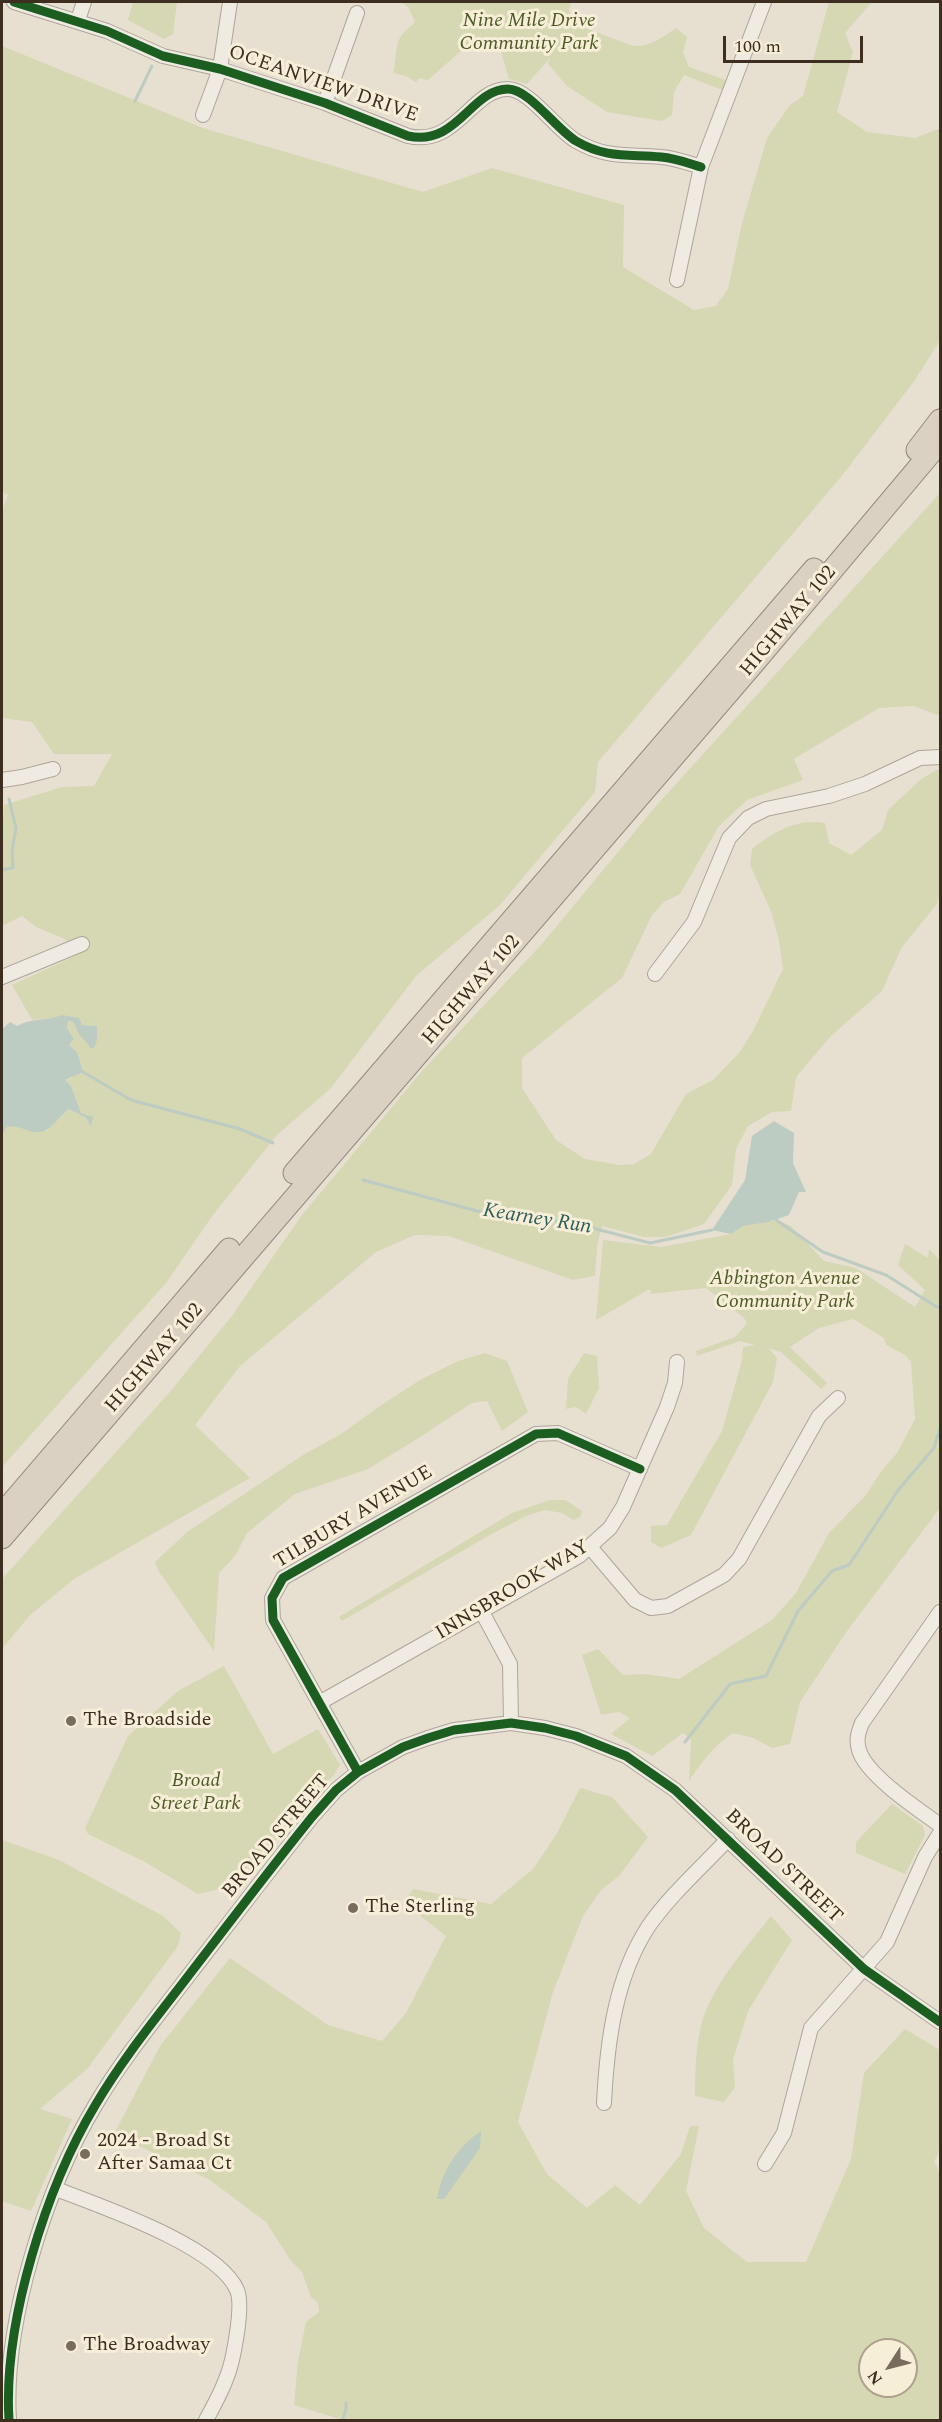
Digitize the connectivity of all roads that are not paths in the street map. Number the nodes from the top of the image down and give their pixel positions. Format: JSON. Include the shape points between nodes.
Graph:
{"nodes":[{"id":1,"x":14,"y":2,"type":"edge"},
{"id":2,"x":84,"y":2,"type":"edge"},
{"id":3,"x":230,"y":2,"type":"edge"},
{"id":4,"x":764,"y":2,"type":"edge"},
{"id":5,"x":357,"y":13,"type":"dead end"},
{"id":6,"x":78,"y":20,"type":"junction"},
{"id":7,"x":220,"y":69,"type":"junction"},
{"id":8,"x":325,"y":103,"type":"junction"},
{"id":9,"x":203,"y":115,"type":"dead end"},
{"id":10,"x":701,"y":167,"type":"junction"},
{"id":11,"x":678,"y":280,"type":"dead end"},
{"id":12,"x":940,"y":407,"type":"edge"},
{"id":13,"x":940,"y":420,"type":"edge"},
{"id":14,"x":940,"y":442,"type":"edge"},
{"id":15,"x":913,"y":456,"type":"junction"},
{"id":16,"x":940,"y":757,"type":"edge"},
{"id":17,"x":52,"y":769,"type":"dead end"},
{"id":18,"x":2,"y":780,"type":"edge"},
{"id":19,"x":82,"y":944,"type":"dead end"},
{"id":20,"x":655,"y":974,"type":"dead end"},
{"id":21,"x":2,"y":976,"type":"edge"},
{"id":22,"x":677,"y":1362,"type":"dead end"},
{"id":23,"x":838,"y":1398,"type":"dead end"},
{"id":24,"x":640,"y":1469,"type":"junction"},
{"id":25,"x":2,"y":1514,"type":"edge"},
{"id":26,"x":2,"y":1538,"type":"edge"},
{"id":27,"x":590,"y":1547,"type":"junction"},
{"id":28,"x":482,"y":1611,"type":"junction"},
{"id":29,"x":940,"y":1612,"type":"edge"},
{"id":30,"x":319,"y":1703,"type":"junction"},
{"id":31,"x":511,"y":1723,"type":"junction"},
{"id":32,"x":358,"y":1773,"type":"junction"},
{"id":33,"x":940,"y":1825,"type":"edge"},
{"id":34,"x":940,"y":1833,"type":"edge"},
{"id":35,"x":728,"y":1839,"type":"junction"},
{"id":36,"x":864,"y":1969,"type":"junction"},
{"id":37,"x":940,"y":2022,"type":"edge"},
{"id":38,"x":604,"y":2103,"type":"dead end"},
{"id":39,"x":765,"y":2164,"type":"dead end"},
{"id":40,"x":56,"y":2188,"type":"junction"},
{"id":41,"x":9,"y":2421,"type":"edge"},
{"id":42,"x":206,"y":2421,"type":"edge"}],
"edges":[{"from":1,"to":6,"type":"street","name":"OCEANVIEW DRIVE"},
{"from":2,"to":6,"type":"street"},
{"from":3,"to":7,"type":"street"},
{"from":4,"to":10,"type":"street"},
{"from":5,"to":8,"type":"street"},
{"from":6,"to":7,"type":"street","name":"OCEANVIEW DRIVE","via":[[163,56]]},
{"from":7,"to":8,"type":"street","name":"OCEANVIEW DRIVE"},
{"from":7,"to":9,"type":"street"},
{"from":8,"to":10,"type":"street","name":"OCEANVIEW DRIVE","via":[[422,138],[445,130],[496,91],[518,90],[561,132],[591,148],[624,156],[671,158]]},
{"from":10,"to":11,"type":"street"},
{"from":12,"to":15,"type":"highway"},
{"from":13,"to":15,"type":"highway","name":"HIGHWAY 102"},
{"from":14,"to":26,"type":"highway","name":"HIGHWAY 102"},
{"from":15,"to":25,"type":"highway","name":"HIGHWAY 102"},
{"from":16,"to":20,"type":"street","via":[[920,758],[865,784],[766,809],[748,818],[729,838],[693,922]]},
{"from":17,"to":18,"type":"street"},
{"from":19,"to":21,"type":"street"},
{"from":22,"to":24,"type":"street","name":"INNSBROOK WAY","via":[[667,1407]]},
{"from":23,"to":27,"type":"street","via":[[819,1416],[739,1559],[724,1575],[668,1606],[651,1608],[635,1600]]},
{"from":24,"to":27,"type":"street","name":"INNSBROOK WAY","via":[[617,1518]]},
{"from":24,"to":30,"type":"street","name":"TILBURY AVENUE","via":[[558,1433],[536,1434],[290,1573],[274,1592],[272,1613]]},
{"from":27,"to":28,"type":"street","name":"INNSBROOK WAY"},
{"from":28,"to":30,"type":"street","name":"INNSBROOK WAY"},
{"from":28,"to":31,"type":"street","via":[[510,1664]]},
{"from":29,"to":33,"type":"street","via":[[861,1724],[857,1742],[864,1761]]},
{"from":30,"to":32,"type":"street","name":"TILBURY AVENUE"},
{"from":31,"to":32,"type":"street","name":"BROAD STREET","via":[[454,1730],[428,1738]]},
{"from":31,"to":35,"type":"street","name":"BROAD STREET","via":[[576,1736],[626,1756],[675,1790]]},
{"from":32,"to":40,"type":"street","name":"BROAD STREET","via":[[312,1817],[130,2053],[95,2104]]},
{"from":34,"to":36,"type":"street","via":[[887,1942]]},
{"from":35,"to":36,"type":"street","name":"BROAD STREET"},
{"from":35,"to":38,"type":"street","via":[[665,1907],[635,1951],[621,1989],[606,2053]]},
{"from":36,"to":37,"type":"street","name":"BROAD STREET"},
{"from":36,"to":39,"type":"street","via":[[811,2028],[784,2133]]},
{"from":40,"to":41,"type":"street","name":"BROAD STREET","via":[[36,2241],[21,2299],[10,2380]]},
{"from":40,"to":42,"type":"street","via":[[164,2233],[220,2268],[232,2280],[238,2292],[240,2313],[227,2378]]}]}
